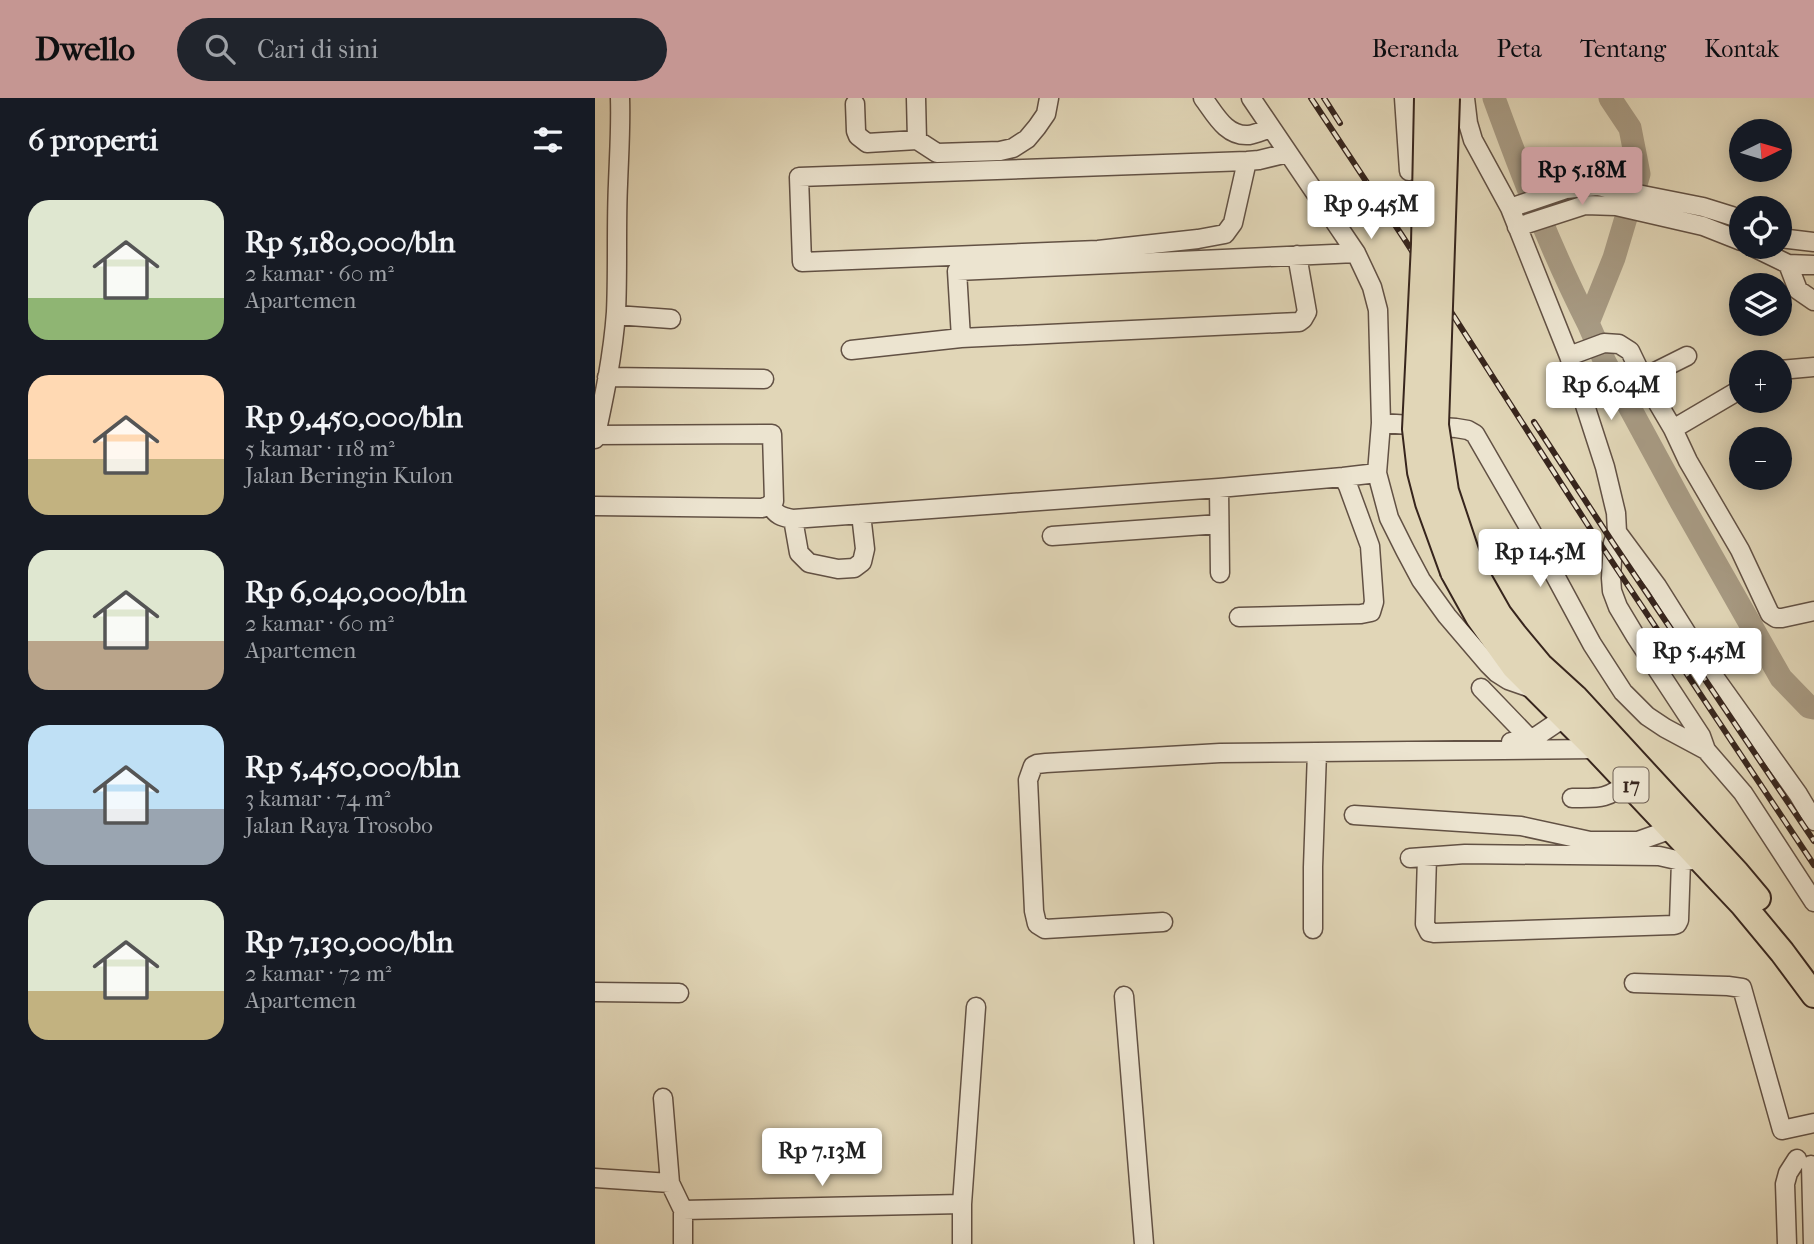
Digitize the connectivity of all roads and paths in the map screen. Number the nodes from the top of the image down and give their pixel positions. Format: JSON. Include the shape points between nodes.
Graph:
{"nodes":[{"id":1,"x":620,"y":98,"type":"edge"},
{"id":2,"x":916,"y":98,"type":"edge"},
{"id":3,"x":1049,"y":98,"type":"edge"},
{"id":4,"x":1203,"y":98,"type":"edge"},
{"id":5,"x":1251,"y":98,"type":"edge"},
{"id":6,"x":1404,"y":98,"type":"edge"},
{"id":7,"x":1427,"y":98,"type":"edge"},
{"id":8,"x":1447,"y":98,"type":"edge"},
{"id":9,"x":1465,"y":98,"type":"edge"},
{"id":10,"x":855,"y":104,"type":"dead end"},
{"id":11,"x":1271,"y":128,"type":"junction"},
{"id":12,"x":917,"y":140,"type":"junction"},
{"id":13,"x":1473,"y":140,"type":"junction"},
{"id":14,"x":1407,"y":142,"type":"junction"},
{"id":15,"x":1288,"y":153,"type":"junction"},
{"id":16,"x":1247,"y":161,"type":"junction"},
{"id":17,"x":1409,"y":171,"type":"dead end"},
{"id":18,"x":1618,"y":197,"type":"junction"},
{"id":19,"x":1525,"y":203,"type":"junction"},
{"id":20,"x":1655,"y":205,"type":"junction"},
{"id":21,"x":1729,"y":215,"type":"edge"},
{"id":22,"x":1524,"y":225,"type":"junction"},
{"id":23,"x":1729,"y":236,"type":"edge"},
{"id":24,"x":1792,"y":239,"type":"edge"},
{"id":25,"x":1814,"y":242,"type":"edge"},
{"id":26,"x":1356,"y":253,"type":"junction"},
{"id":27,"x":1297,"y":255,"type":"junction"},
{"id":28,"x":1778,"y":259,"type":"edge"},
{"id":29,"x":1788,"y":264,"type":"junction"},
{"id":30,"x":1814,"y":265,"type":"edge"},
{"id":31,"x":1814,"y":301,"type":"edge"},
{"id":32,"x":616,"y":316,"type":"junction"},
{"id":33,"x":671,"y":319,"type":"dead end"},
{"id":34,"x":961,"y":338,"type":"junction"},
{"id":35,"x":851,"y":350,"type":"dead end"},
{"id":36,"x":1572,"y":354,"type":"junction"},
{"id":37,"x":1687,"y":356,"type":"dead end"},
{"id":38,"x":1814,"y":367,"type":"edge"},
{"id":39,"x":1792,"y":369,"type":"edge"},
{"id":40,"x":607,"y":377,"type":"junction"},
{"id":41,"x":1643,"y":378,"type":"junction"},
{"id":42,"x":764,"y":379,"type":"dead end"},
{"id":43,"x":1729,"y":396,"type":"edge"},
{"id":44,"x":1381,"y":423,"type":"junction"},
{"id":45,"x":1673,"y":429,"type":"junction"},
{"id":46,"x":595,"y":437,"type":"edge"},
{"id":47,"x":1377,"y":473,"type":"junction"},
{"id":48,"x":1343,"y":477,"type":"junction"},
{"id":49,"x":1219,"y":488,"type":"junction"},
{"id":50,"x":771,"y":505,"type":"junction"},
{"id":51,"x":595,"y":506,"type":"edge"},
{"id":52,"x":861,"y":514,"type":"junction"},
{"id":53,"x":793,"y":519,"type":"junction"},
{"id":54,"x":1219,"y":524,"type":"junction"},
{"id":55,"x":1617,"y":532,"type":"junction"},
{"id":56,"x":1052,"y":536,"type":"dead end"},
{"id":57,"x":1462,"y":567,"type":"junction"},
{"id":58,"x":1220,"y":573,"type":"dead end"},
{"id":59,"x":1814,"y":611,"type":"edge"},
{"id":60,"x":1239,"y":617,"type":"dead end"},
{"id":61,"x":1481,"y":688,"type":"dead end"},
{"id":62,"x":1537,"y":690,"type":"junction"},
{"id":63,"x":1565,"y":717,"type":"junction"},
{"id":64,"x":1438,"y":739,"type":"dead end"},
{"id":65,"x":1531,"y":740,"type":"junction"},
{"id":66,"x":1596,"y":749,"type":"junction"},
{"id":67,"x":1706,"y":750,"type":"junction"},
{"id":68,"x":1317,"y":752,"type":"junction"},
{"id":69,"x":1628,"y":782,"type":"junction"},
{"id":70,"x":1806,"y":791,"type":"edge"},
{"id":71,"x":1572,"y":797,"type":"dead end"},
{"id":72,"x":1354,"y":815,"type":"dead end"},
{"id":73,"x":1814,"y":821,"type":"edge"},
{"id":74,"x":1672,"y":829,"type":"junction"},
{"id":75,"x":1691,"y":860,"type":"junction"},
{"id":76,"x":1814,"y":902,"type":"edge"},
{"id":77,"x":1163,"y":922,"type":"dead end"},
{"id":78,"x":1313,"y":929,"type":"dead end"},
{"id":79,"x":1814,"y":968,"type":"edge"},
{"id":80,"x":1634,"y":984,"type":"dead end"},
{"id":81,"x":595,"y":992,"type":"edge"},
{"id":82,"x":679,"y":993,"type":"dead end"},
{"id":83,"x":1814,"y":995,"type":"edge"},
{"id":84,"x":1124,"y":996,"type":"dead end"},
{"id":85,"x":976,"y":1007,"type":"dead end"},
{"id":86,"x":663,"y":1098,"type":"dead end"},
{"id":87,"x":1814,"y":1123,"type":"edge"},
{"id":88,"x":1782,"y":1130,"type":"junction"},
{"id":89,"x":1807,"y":1163,"type":"edge"},
{"id":90,"x":595,"y":1178,"type":"edge"},
{"id":91,"x":670,"y":1183,"type":"junction"},
{"id":92,"x":962,"y":1204,"type":"junction"},
{"id":93,"x":683,"y":1210,"type":"junction"},
{"id":94,"x":683,"y":1244,"type":"edge"},
{"id":95,"x":963,"y":1244,"type":"edge"},
{"id":96,"x":1145,"y":1244,"type":"edge"},
{"id":97,"x":1787,"y":1244,"type":"edge"},
{"id":98,"x":1813,"y":1244,"type":"edge"}],
"edges":[{"from":1,"to":32,"type":"street"},
{"from":2,"to":12,"type":"street"},
{"from":3,"to":12,"type":"street","via":[[1037,127],[1013,148],[937,153]]},
{"from":4,"to":11,"type":"street","via":[[1233,133],[1249,135]]},
{"from":5,"to":11,"type":"street"},
{"from":6,"to":14,"type":"street"},
{"from":7,"to":57,"type":"highway","number":"17","bridge":true,"via":[[1416,440],[1428,503]]},
{"from":8,"to":57,"type":"highway","number":"17","bridge":true,"via":[[1436,425]]},
{"from":9,"to":13,"type":"street"},
{"from":10,"to":12,"type":"street","via":[[856,131],[867,143]]},
{"from":11,"to":15,"type":"street"},
{"from":13,"to":14,"type":"street"},
{"from":13,"to":19,"type":"street"},
{"from":14,"to":17,"type":"street"},
{"from":15,"to":16,"type":"street"},
{"from":15,"to":26,"type":"street"},
{"from":16,"to":16,"type":"street","via":[[799,177],[802,262],[1098,250],[1224,234],[1233,223]]},
{"from":18,"to":19,"type":"street","via":[[1597,186],[1566,188]]},
{"from":18,"to":20,"type":"street"},
{"from":18,"to":22,"type":"street"},
{"from":19,"to":22,"type":"street"},
{"from":20,"to":21,"type":"street","via":[[1703,207]]},
{"from":20,"to":23,"type":"street"},
{"from":22,"to":36,"type":"street"},
{"from":24,"to":25,"type":"street"},
{"from":26,"to":27,"type":"street"},
{"from":26,"to":44,"type":"street","via":[[1378,310]]},
{"from":27,"to":34,"type":"street","via":[[957,271]]},
{"from":27,"to":34,"type":"street","via":[[1307,313],[1299,322]]},
{"from":28,"to":29,"type":"street"},
{"from":29,"to":30,"type":"street"},
{"from":29,"to":31,"type":"street","via":[[1798,290]]},
{"from":32,"to":33,"type":"street"},
{"from":32,"to":40,"type":"street"},
{"from":34,"to":35,"type":"street"},
{"from":36,"to":41,"type":"street","via":[[1604,343],[1619,344],[1630,351]]},
{"from":36,"to":55,"type":"street","via":[[1611,489]]},
{"from":37,"to":41,"type":"street"},
{"from":38,"to":39,"type":"street"},
{"from":40,"to":42,"type":"street"},
{"from":40,"to":46,"type":"street"},
{"from":41,"to":45,"type":"street"},
{"from":43,"to":45,"type":"street"},
{"from":44,"to":47,"type":"street"},
{"from":44,"to":67,"type":"street","via":[[1456,428],[1475,434],[1591,644],[1623,692],[1647,716]]},
{"from":45,"to":59,"type":"street","via":[[1770,614],[1782,618]]},
{"from":46,"to":50,"type":"street","via":[[772,434]]},
{"from":47,"to":48,"type":"street"},
{"from":47,"to":62,"type":"street","via":[[1389,518],[1421,580],[1447,616],[1497,673]]},
{"from":48,"to":49,"type":"street"},
{"from":48,"to":60,"type":"street","via":[[1370,546],[1371,612]]},
{"from":49,"to":52,"type":"street"},
{"from":49,"to":54,"type":"street"},
{"from":50,"to":51,"type":"street"},
{"from":50,"to":53,"type":"street","via":[[782,517]]},
{"from":52,"to":53,"type":"street"},
{"from":52,"to":53,"type":"street","via":[[865,549],[862,562],[854,568],[809,563],[799,553]]},
{"from":54,"to":56,"type":"street"},
{"from":54,"to":58,"type":"street"},
{"from":55,"to":67,"type":"street","via":[[1611,569],[1618,607],[1702,736]]},
{"from":55,"to":70,"type":"street","via":[[1713,675]]},
{"from":57,"to":62,"type":"highway","number":"17","via":[[1478,617]]},
{"from":57,"to":79,"type":"highway","number":"17","via":[[1540,665],[1737,873]]},
{"from":61,"to":65,"type":"street"},
{"from":62,"to":63,"type":"highway","number":"17"},
{"from":63,"to":65,"type":"street"},
{"from":63,"to":66,"type":"highway","number":"17"},
{"from":64,"to":65,"type":"street"},
{"from":66,"to":68,"type":"street"},
{"from":66,"to":69,"type":"highway","number":"17"},
{"from":67,"to":76,"type":"street","via":[[1743,793]]},
{"from":68,"to":77,"type":"street","via":[[1220,752],[1033,766],[1028,780],[1037,924],[1045,929]]},
{"from":68,"to":78,"type":"street"},
{"from":69,"to":71,"type":"street","via":[[1600,798]]},
{"from":69,"to":74,"type":"highway","number":"17"},
{"from":70,"to":73,"type":"street"},
{"from":72,"to":74,"type":"street","via":[[1521,826],[1590,841],[1638,841]]},
{"from":74,"to":75,"type":"highway","number":"17"},
{"from":75,"to":75,"type":"street","via":[[1679,920],[1674,925],[1433,933],[1425,924],[1418,857],[1659,856]]},
{"from":75,"to":83,"type":"highway","number":"17","via":[[1743,905]]},
{"from":80,"to":88,"type":"street","via":[[1742,988]]},
{"from":81,"to":82,"type":"street"},
{"from":84,"to":96,"type":"street"},
{"from":85,"to":92,"type":"street"},
{"from":86,"to":91,"type":"street"},
{"from":87,"to":88,"type":"street"},
{"from":88,"to":89,"type":"street"},
{"from":89,"to":97,"type":"street","via":[[1789,1173],[1785,1184]]},
{"from":89,"to":98,"type":"street"},
{"from":90,"to":91,"type":"street"},
{"from":91,"to":93,"type":"street"},
{"from":92,"to":93,"type":"street"},
{"from":92,"to":95,"type":"street"},
{"from":93,"to":94,"type":"street"}]}
